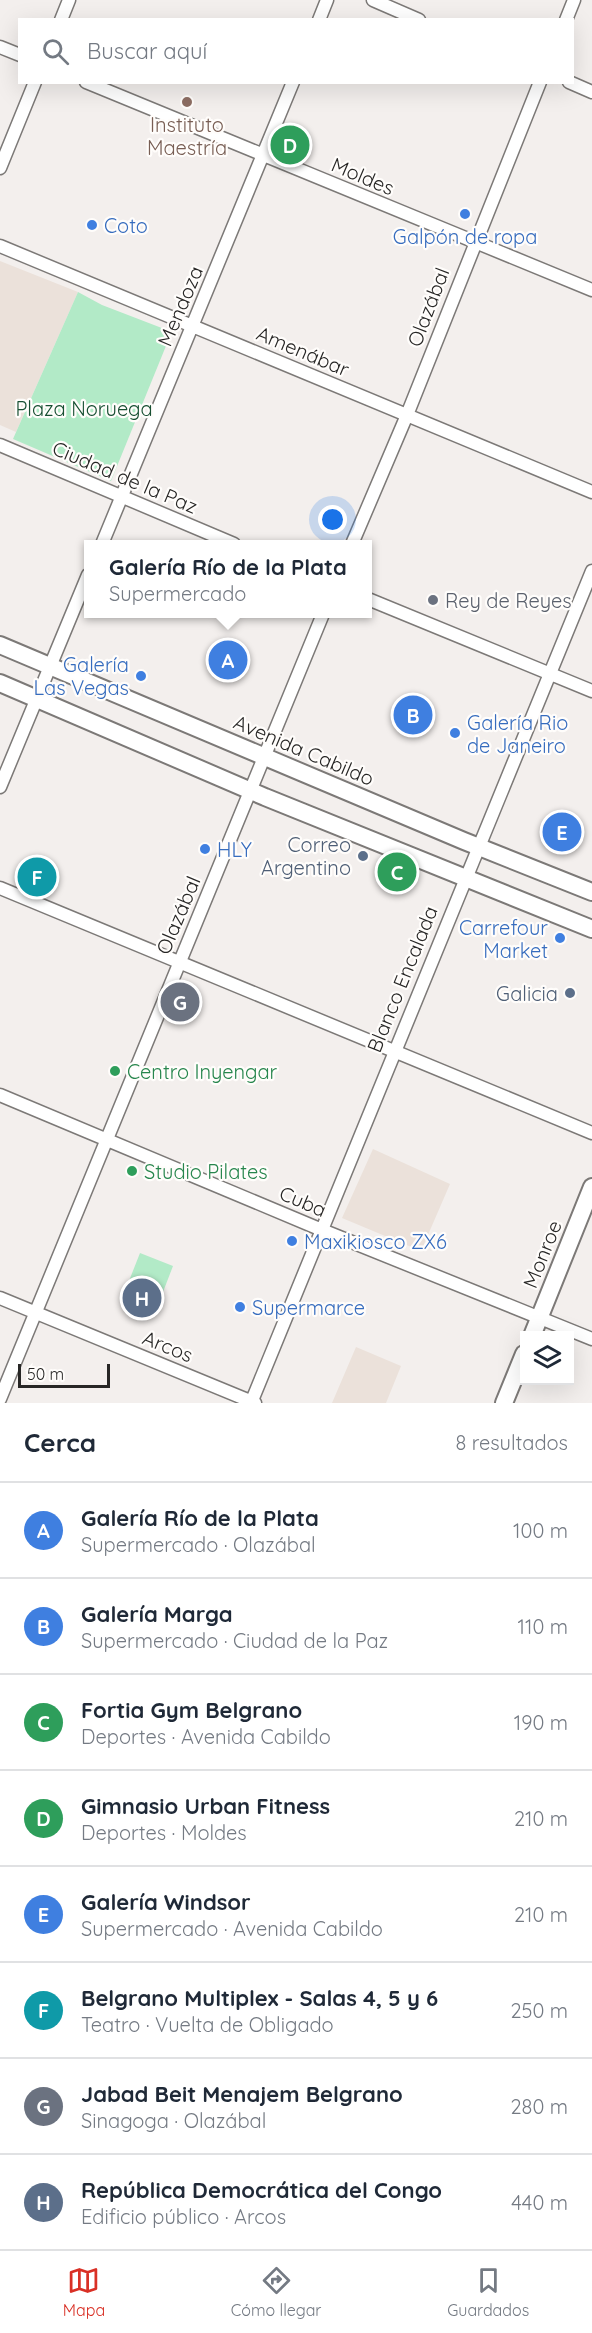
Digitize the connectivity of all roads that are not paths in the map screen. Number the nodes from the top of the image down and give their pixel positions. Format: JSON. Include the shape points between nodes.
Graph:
{"nodes":[{"id":1,"x":69,"y":0,"type":"edge"},
{"id":2,"x":327,"y":0,"type":"edge"},
{"id":3,"x":373,"y":0,"type":"edge"},
{"id":4,"x":574,"y":0,"type":"edge"},
{"id":5,"x":62,"y":18,"type":"edge"},
{"id":6,"x":320,"y":18,"type":"edge"},
{"id":7,"x":414,"y":18,"type":"edge"},
{"id":8,"x":567,"y":18,"type":"edge"},
{"id":9,"x":0,"y":47,"type":"edge"},
{"id":10,"x":18,"y":54,"type":"edge"},
{"id":11,"x":34,"y":84,"type":"edge"},
{"id":12,"x":91,"y":84,"type":"edge"},
{"id":13,"x":292,"y":84,"type":"edge"},
{"id":14,"x":539,"y":84,"type":"edge"},
{"id":15,"x":574,"y":84,"type":"edge"},
{"id":16,"x":592,"y":92,"type":"edge"},
{"id":17,"x":263,"y":155,"type":"junction"},
{"id":18,"x":0,"y":168,"type":"edge"},
{"id":19,"x":474,"y":244,"type":"junction"},
{"id":20,"x":0,"y":246,"type":"edge"},
{"id":21,"x":592,"y":291,"type":"edge"},
{"id":22,"x":193,"y":326,"type":"junction"},
{"id":23,"x":407,"y":415,"type":"junction"},
{"id":24,"x":0,"y":445,"type":"edge"},
{"id":25,"x":592,"y":492,"type":"edge"},
{"id":26,"x":122,"y":497,"type":"junction"},
{"id":27,"x":104,"y":540,"type":"edge"},
{"id":28,"x":224,"y":540,"type":"edge"},
{"id":29,"x":354,"y":540,"type":"edge"},
{"id":30,"x":592,"y":571,"type":"edge"},
{"id":31,"x":84,"y":584,"type":"edge"},
{"id":32,"x":372,"y":601,"type":"edge"},
{"id":33,"x":321,"y":618,"type":"edge"},
{"id":34,"x":0,"y":645,"type":"edge"},
{"id":35,"x":49,"y":665,"type":"junction"},
{"id":36,"x":550,"y":673,"type":"junction"},
{"id":37,"x":0,"y":683,"type":"edge"},
{"id":38,"x":592,"y":691,"type":"edge"},
{"id":39,"x":35,"y":699,"type":"junction"},
{"id":40,"x":266,"y":757,"type":"junction"},
{"id":41,"x":0,"y":787,"type":"edge"},
{"id":42,"x":251,"y":790,"type":"junction"},
{"id":43,"x":478,"y":846,"type":"junction"},
{"id":44,"x":464,"y":878,"type":"junction"},
{"id":45,"x":0,"y":888,"type":"edge"},
{"id":46,"x":592,"y":892,"type":"edge"},
{"id":47,"x":592,"y":929,"type":"edge"},
{"id":48,"x":179,"y":962,"type":"junction"},
{"id":49,"x":393,"y":1052,"type":"junction"},
{"id":50,"x":0,"y":1095,"type":"edge"},
{"id":51,"x":592,"y":1133,"type":"edge"},
{"id":52,"x":106,"y":1139,"type":"junction"},
{"id":53,"x":592,"y":1188,"type":"edge"},
{"id":54,"x":322,"y":1230,"type":"junction"},
{"id":55,"x":0,"y":1298,"type":"edge"},
{"id":56,"x":36,"y":1312,"type":"junction"},
{"id":57,"x":539,"y":1318,"type":"junction"},
{"id":58,"x":534,"y":1331,"type":"edge"},
{"id":59,"x":592,"y":1340,"type":"edge"},
{"id":60,"x":520,"y":1365,"type":"edge"},
{"id":61,"x":0,"y":1399,"type":"edge"},
{"id":62,"x":252,"y":1402,"type":"edge"},
{"id":63,"x":504,"y":1403,"type":"edge"}],
"edges":[{"from":1,"to":5,"type":"street"},
{"from":2,"to":6,"type":"street"},
{"from":3,"to":7,"type":"street"},
{"from":4,"to":8,"type":"street"},
{"from":9,"to":10,"type":"street"},
{"from":11,"to":18,"type":"street"},
{"from":12,"to":17,"type":"street","name":"Moldes"},
{"from":13,"to":17,"type":"street","name":"Mendoza"},
{"from":14,"to":19,"type":"street","name":"Olazábal"},
{"from":15,"to":16,"type":"street"},
{"from":17,"to":19,"type":"street","name":"Moldes"},
{"from":17,"to":22,"type":"street","name":"Mendoza"},
{"from":19,"to":21,"type":"street","name":"Moldes"},
{"from":19,"to":23,"type":"street","name":"Olazábal"},
{"from":20,"to":22,"type":"street","name":"Amenábar"},
{"from":22,"to":23,"type":"street","name":"Amenábar"},
{"from":22,"to":26,"type":"street","name":"Mendoza"},
{"from":23,"to":25,"type":"street","name":"Amenábar"},
{"from":23,"to":29,"type":"street","name":"Olazábal"},
{"from":24,"to":26,"type":"street","name":"Ciudad de la Paz"},
{"from":26,"to":27,"type":"street","name":"Mendoza"},
{"from":26,"to":28,"type":"street","name":"Ciudad de la Paz"},
{"from":30,"to":36,"type":"street","name":"Blanco Encalada"},
{"from":31,"to":35,"type":"street"},
{"from":32,"to":36,"type":"street"},
{"from":33,"to":40,"type":"street","name":"Olazábal"},
{"from":34,"to":35,"type":"main road","name":"Avenida Cabildo"},
{"from":35,"to":39,"type":"street"},
{"from":35,"to":40,"type":"main road","name":"Avenida Cabildo"},
{"from":36,"to":38,"type":"street"},
{"from":36,"to":43,"type":"street","name":"Blanco Encalada"},
{"from":37,"to":39,"type":"main road"},
{"from":39,"to":41,"type":"street"},
{"from":39,"to":42,"type":"main road"},
{"from":40,"to":42,"type":"street","name":"Olazábal"},
{"from":40,"to":43,"type":"main road","name":"Avenida Cabildo"},
{"from":42,"to":44,"type":"main road"},
{"from":42,"to":48,"type":"street","name":"Olazábal"},
{"from":43,"to":44,"type":"street","name":"Blanco Encalada"},
{"from":43,"to":46,"type":"main road","name":"Avenida Cabildo"},
{"from":44,"to":47,"type":"main road"},
{"from":44,"to":49,"type":"street","name":"Blanco Encalada"},
{"from":45,"to":48,"type":"street"},
{"from":48,"to":49,"type":"street"},
{"from":48,"to":52,"type":"street","name":"Olazábal"},
{"from":49,"to":51,"type":"street"},
{"from":49,"to":54,"type":"street","name":"Blanco Encalada"},
{"from":50,"to":52,"type":"street","name":"Cuba"},
{"from":52,"to":54,"type":"street","name":"Cuba"},
{"from":52,"to":56,"type":"street","name":"Olazábal"},
{"from":53,"to":57,"type":"main road","name":"Monroe"},
{"from":54,"to":57,"type":"street","name":"Cuba"},
{"from":54,"to":62,"type":"street","name":"Blanco Encalada"},
{"from":55,"to":56,"type":"street","name":"Arcos"},
{"from":56,"to":61,"type":"street","name":"Olazábal"},
{"from":56,"to":62,"type":"street","name":"Arcos"},
{"from":57,"to":58,"type":"main road","name":"Monroe"},
{"from":57,"to":59,"type":"street","name":"Cuba"},
{"from":60,"to":63,"type":"main road"}]}
